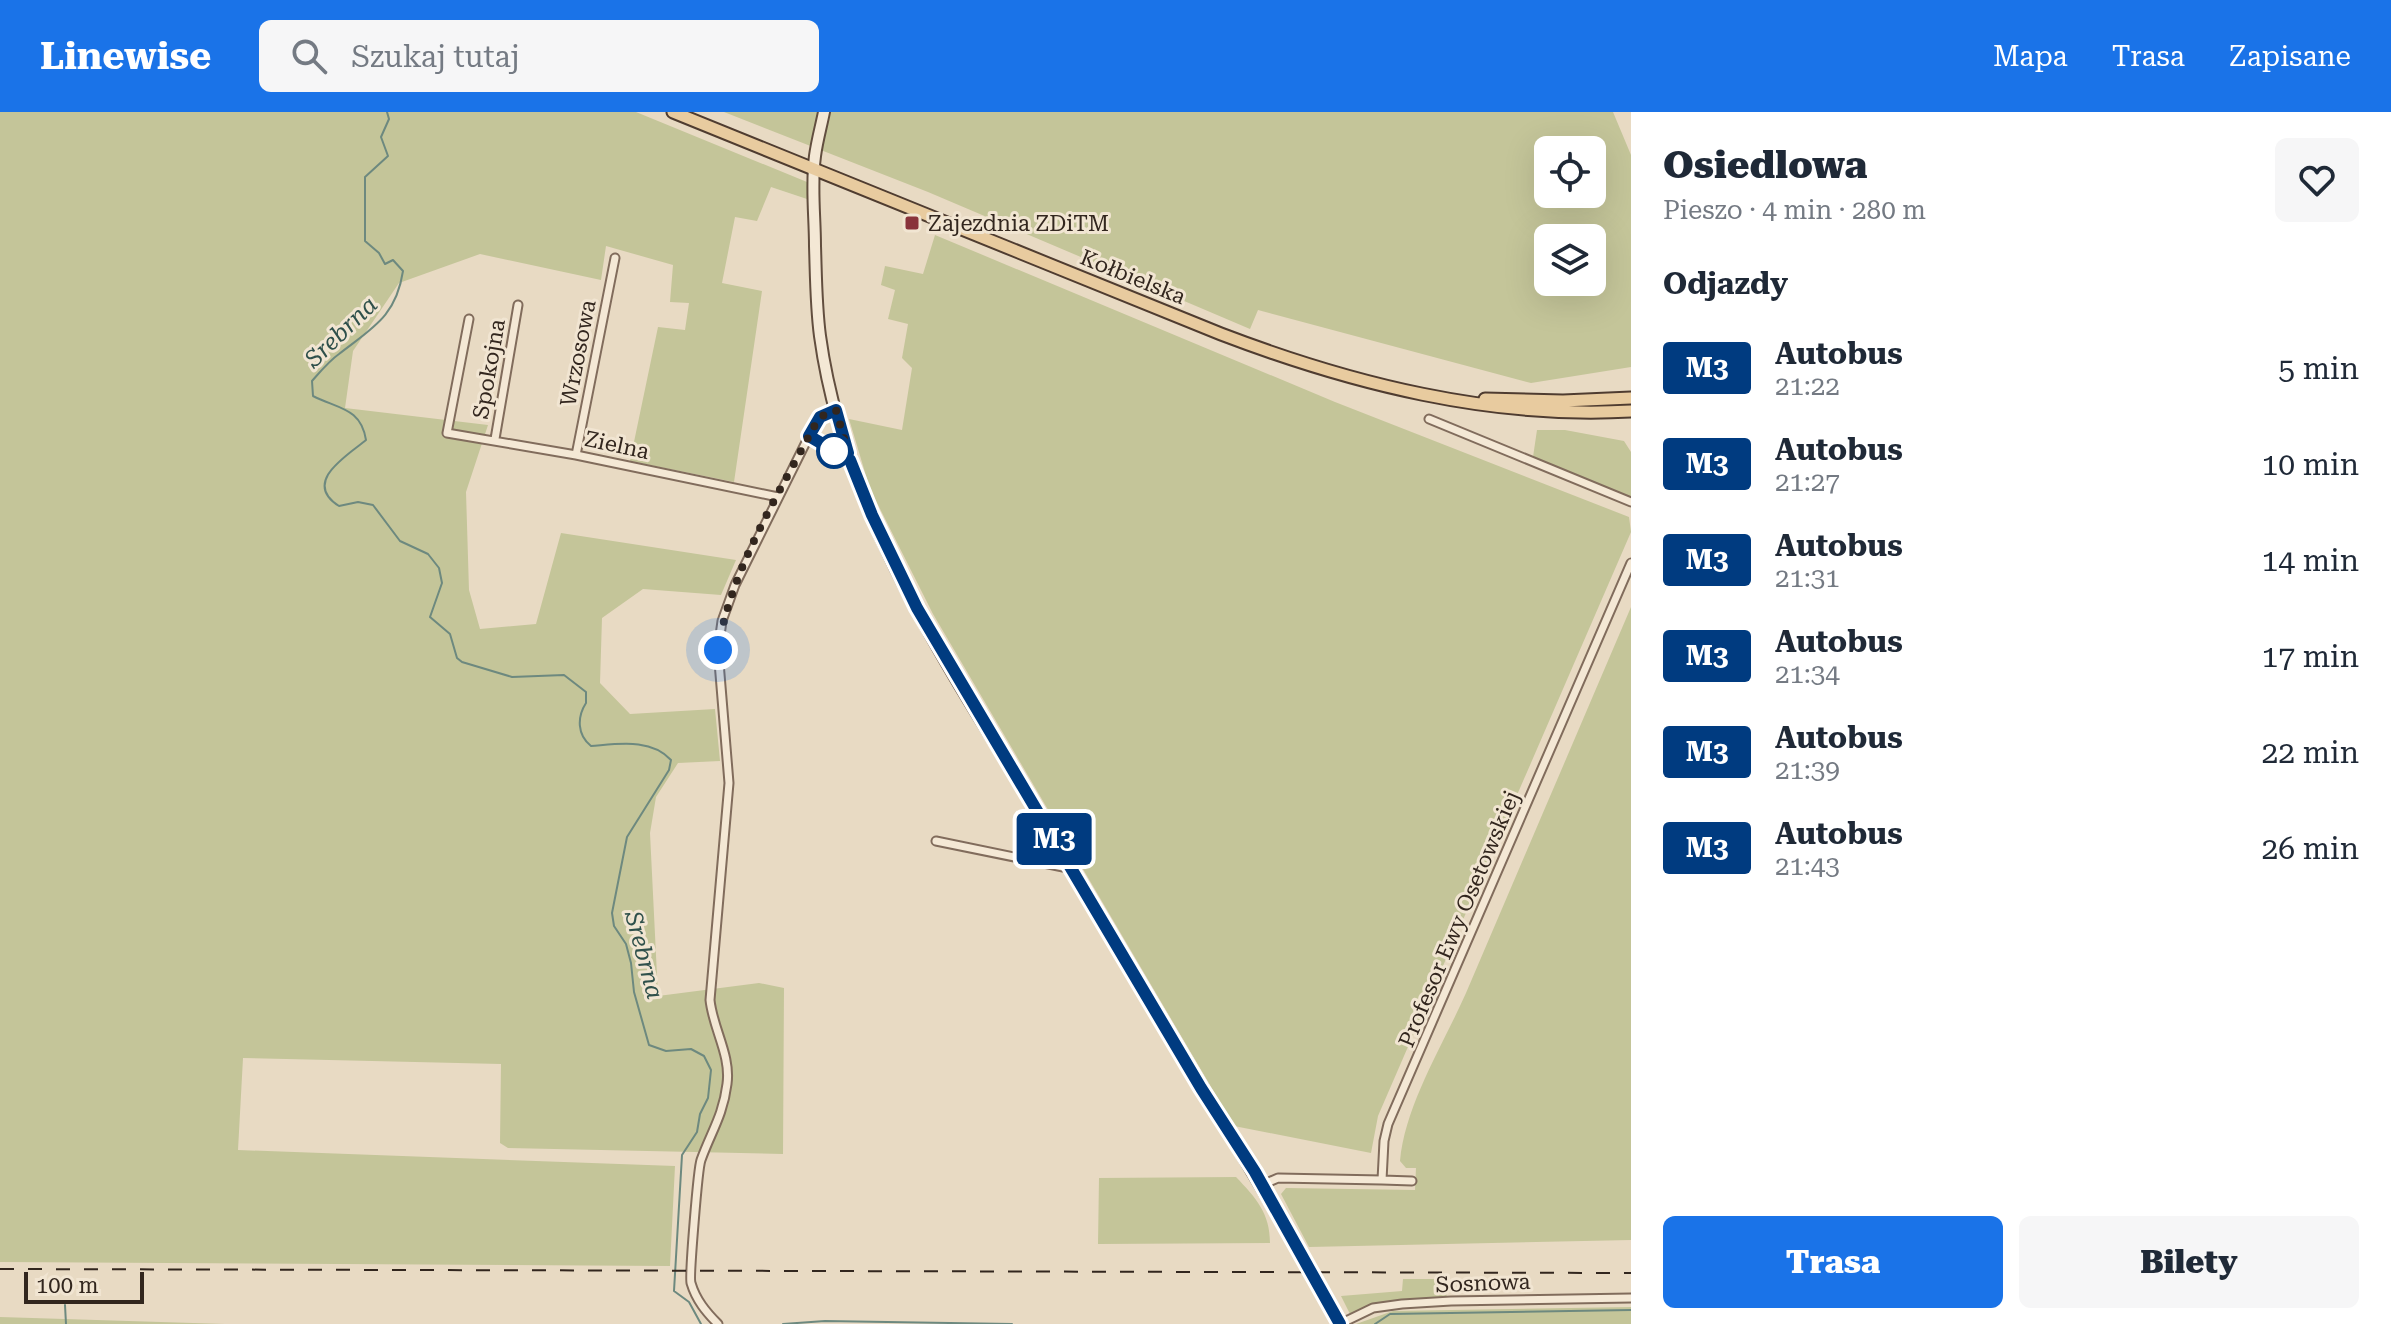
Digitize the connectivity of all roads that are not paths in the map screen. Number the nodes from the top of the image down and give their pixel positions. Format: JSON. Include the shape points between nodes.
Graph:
{"nodes":[{"id":1,"x":673,"y":112,"type":"edge"},
{"id":2,"x":824,"y":112,"type":"edge"},
{"id":3,"x":814,"y":169,"type":"junction"},
{"id":4,"x":615,"y":258,"type":"dead end"},
{"id":5,"x":518,"y":305,"type":"dead end"},
{"id":6,"x":469,"y":319,"type":"dead end"},
{"id":7,"x":1453,"y":398,"type":"junction"},
{"id":8,"x":1631,"y":398,"type":"edge"},
{"id":9,"x":836,"y":410,"type":"junction"},
{"id":10,"x":1631,"y":411,"type":"edge"},
{"id":11,"x":1429,"y":419,"type":"dead end"},
{"id":12,"x":495,"y":439,"type":"junction"},
{"id":13,"x":576,"y":455,"type":"junction"},
{"id":14,"x":778,"y":497,"type":"junction"},
{"id":15,"x":1631,"y":502,"type":"edge"},
{"id":16,"x":1631,"y":563,"type":"edge"},
{"id":17,"x":936,"y":841,"type":"dead end"},
{"id":18,"x":1070,"y":864,"type":"junction"},
{"id":19,"x":1382,"y":1180,"type":"junction"},
{"id":20,"x":1412,"y":1181,"type":"dead end"},
{"id":21,"x":1262,"y":1185,"type":"junction"},
{"id":22,"x":1308,"y":1266,"type":"tunnel mouth"},
{"id":23,"x":1321,"y":1290,"type":"tunnel mouth"},
{"id":24,"x":1631,"y":1298,"type":"edge"},
{"id":25,"x":718,"y":1324,"type":"edge"},
{"id":26,"x":1340,"y":1324,"type":"edge"}],
"edges":[{"from":1,"to":3,"type":"main road","name":"Kołbielska"},
{"from":2,"to":3,"type":"street"},
{"from":3,"to":7,"type":"main road","name":"Kołbielska","via":[[1270,353],[1360,380]]},
{"from":3,"to":9,"type":"street","via":[[818,318]]},
{"from":4,"to":13,"type":"street","name":"Wrzosowa"},
{"from":5,"to":12,"type":"street","name":"Spokojna"},
{"from":6,"to":12,"type":"street","name":"Zielna","via":[[447,433]]},
{"from":7,"to":8,"type":"main road"},
{"from":7,"to":10,"type":"main road","via":[[1541,411]]},
{"from":9,"to":14,"type":"street","via":[[816,423]]},
{"from":9,"to":18,"type":"street","via":[[872,515],[917,608]]},
{"from":11,"to":15,"type":"street"},
{"from":12,"to":13,"type":"street","name":"Zielna"},
{"from":13,"to":14,"type":"street","name":"Zielna"},
{"from":14,"to":25,"type":"street","via":[[735,585],[718,650],[729,783],[710,1000],[728,1067],[719,1121],[699,1167],[689,1276],[702,1307]]},
{"from":16,"to":19,"type":"street","name":"Profesor Ewy Osetowskiej","via":[[1388,1124]]},
{"from":17,"to":18,"type":"street","via":[[1063,867]]},
{"from":18,"to":21,"type":"street"},
{"from":19,"to":20,"type":"street"},
{"from":19,"to":21,"type":"street","via":[[1281,1178]]},
{"from":21,"to":22,"type":"street"},
{"from":23,"to":26,"type":"street"},
{"from":24,"to":26,"type":"street","name":"Sosnowa","via":[[1402,1304],[1373,1308]]}]}
